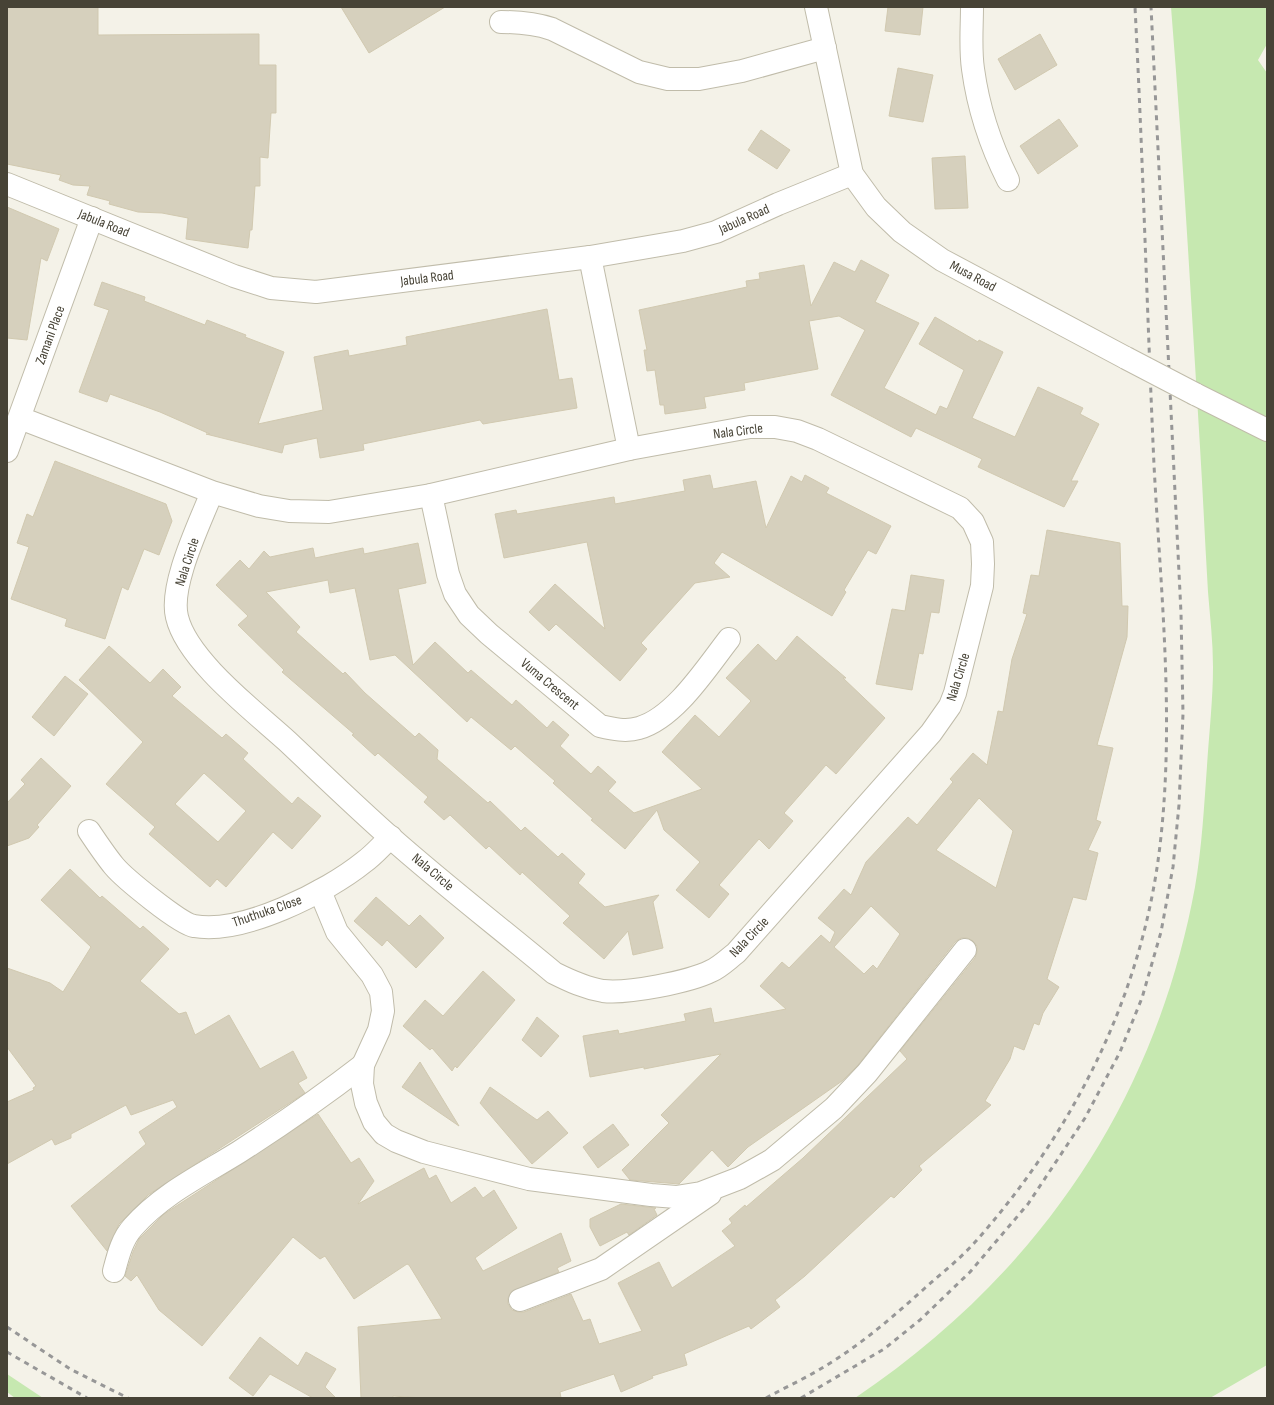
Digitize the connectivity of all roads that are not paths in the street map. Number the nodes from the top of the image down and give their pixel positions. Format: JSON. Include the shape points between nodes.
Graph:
{"nodes":[{"id":1,"x":816,"y":7,"type":"edge"},
{"id":2,"x":972,"y":7,"type":"edge"},
{"id":3,"x":501,"y":22,"type":"dead end"},
{"id":4,"x":825,"y":48,"type":"junction"},
{"id":5,"x":852,"y":174,"type":"junction"},
{"id":6,"x":1008,"y":180,"type":"dead end"},
{"id":7,"x":7,"y":184,"type":"edge"},
{"id":8,"x":92,"y":218,"type":"junction"},
{"id":9,"x":590,"y":257,"type":"junction"},
{"id":10,"x":20,"y":418,"type":"junction"},
{"id":11,"x":1267,"y":430,"type":"edge"},
{"id":12,"x":629,"y":449,"type":"junction"},
{"id":13,"x":7,"y":452,"type":"edge"},
{"id":14,"x":212,"y":492,"type":"junction"},
{"id":15,"x":431,"y":495,"type":"junction"},
{"id":16,"x":729,"y":639,"type":"dead end"},
{"id":17,"x":89,"y":831,"type":"dead end"},
{"id":18,"x":391,"y":837,"type":"junction"},
{"id":19,"x":320,"y":891,"type":"junction"},
{"id":20,"x":965,"y":950,"type":"dead end"},
{"id":21,"x":363,"y":1065,"type":"junction"},
{"id":22,"x":721,"y":1187,"type":"junction"},
{"id":23,"x":114,"y":1271,"type":"dead end"},
{"id":24,"x":520,"y":1300,"type":"dead end"}],
"edges":[{"from":1,"to":4,"type":"street","name":"Musa Road"},
{"from":2,"to":6,"type":"street","via":[[973,67],[976,86],[989,136]]},
{"from":3,"to":4,"type":"street","via":[[524,22],[552,29],[640,72],[668,79],[699,79],[742,71]]},
{"from":4,"to":5,"type":"street","name":"Musa Road"},
{"from":5,"to":9,"type":"street","name":"Jabula Road","via":[[716,232],[683,241]]},
{"from":5,"to":11,"type":"street","name":"Musa Road","bridge":true,"via":[[876,207],[902,232],[942,260]]},
{"from":7,"to":8,"type":"street","name":"Jabula Road"},
{"from":8,"to":9,"type":"street","name":"Jabula Road","via":[[234,276],[271,288],[316,292]]},
{"from":8,"to":10,"type":"street","name":"Zamani Place"},
{"from":9,"to":12,"type":"street"},
{"from":10,"to":13,"type":"street","name":"Zamani Place"},
{"from":10,"to":14,"type":"street","name":"Nala Circle"},
{"from":12,"to":15,"type":"street","name":"Nala Circle"},
{"from":12,"to":18,"type":"street","name":"Nala Circle","via":[[750,427],[798,431],[960,508],[973,522],[982,542],[982,586],[950,706],[931,734],[736,953],[712,971],[688,979],[632,990],[604,991],[576,984],[554,973]]},
{"from":14,"to":15,"type":"street","name":"Nala Circle","via":[[260,506],[289,511],[329,512]]},
{"from":14,"to":18,"type":"street","name":"Nala Circle","via":[[180,578],[176,597],[177,616],[182,631],[195,652],[234,692]]},
{"from":15,"to":16,"type":"street","name":"Vuma Crescent","via":[[448,574],[455,594],[469,615],[600,726],[618,730],[638,729],[653,723],[692,686]]},
{"from":17,"to":19,"type":"street","name":"Thuthuka Close","via":[[115,867],[176,919],[193,926],[238,924],[284,908]]},
{"from":18,"to":19,"type":"street","name":"Thuthuka Close","via":[[365,862]]},
{"from":19,"to":21,"type":"street","via":[[337,932],[372,975],[381,992],[383,1011]]},
{"from":20,"to":22,"type":"street","via":[[867,1073],[834,1108],[772,1160]]},
{"from":21,"to":22,"type":"street","via":[[362,1084],[374,1122],[384,1134],[424,1152],[530,1179],[651,1195],[676,1196]]},
{"from":21,"to":23,"type":"street","via":[[337,1086],[240,1151],[162,1198],[132,1227],[125,1238]]},
{"from":22,"to":24,"type":"street","via":[[601,1269]]}]}
